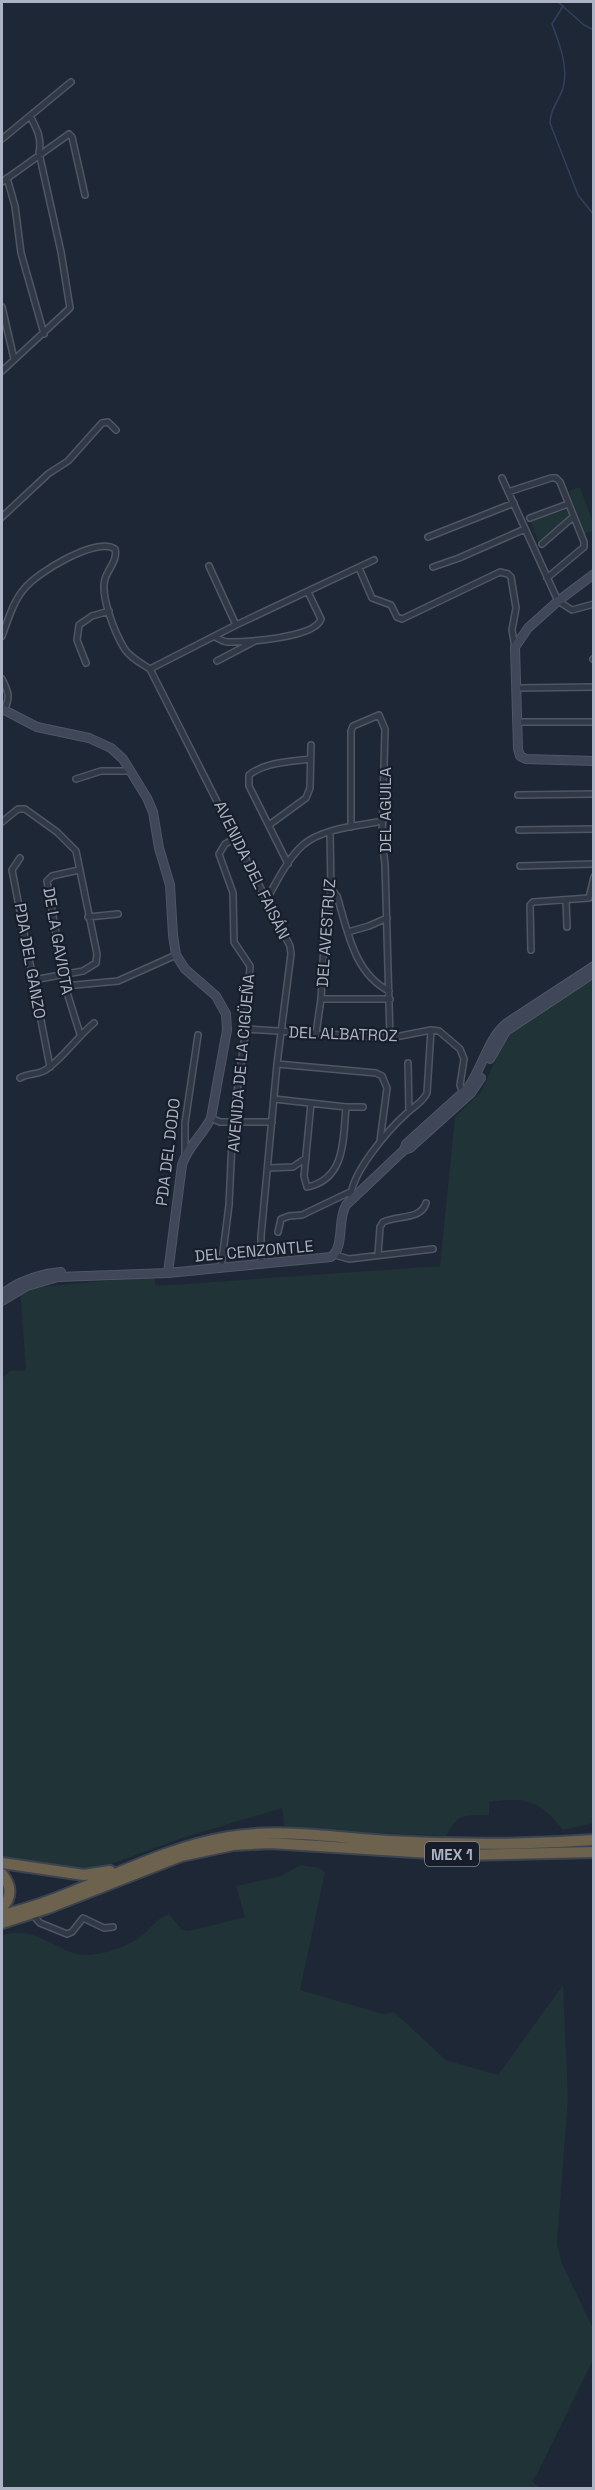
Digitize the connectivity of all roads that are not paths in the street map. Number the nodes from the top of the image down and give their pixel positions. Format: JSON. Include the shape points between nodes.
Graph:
{"nodes":[{"id":1,"x":71,"y":82,"type":"dead end"},
{"id":2,"x":30,"y":116,"type":"junction"},
{"id":3,"x":2,"y":139,"type":"edge"},
{"id":4,"x":39,"y":153,"type":"junction"},
{"id":5,"x":3,"y":180,"type":"edge"},
{"id":6,"x":85,"y":195,"type":"dead end"},
{"id":7,"x":2,"y":307,"type":"edge"},
{"id":8,"x":44,"y":334,"type":"junction"},
{"id":9,"x":14,"y":359,"type":"junction"},
{"id":10,"x":2,"y":371,"type":"edge"},
{"id":11,"x":116,"y":430,"type":"dead end"},
{"id":12,"x":502,"y":478,"type":"dead end"},
{"id":13,"x":508,"y":492,"type":"junction"},
{"id":14,"x":514,"y":503,"type":"junction"},
{"id":15,"x":568,"y":504,"type":"junction"},
{"id":16,"x":2,"y":517,"type":"edge"},
{"id":17,"x":573,"y":517,"type":"junction"},
{"id":18,"x":530,"y":518,"type":"dead end"},
{"id":19,"x":449,"y":523,"type":"dead end"},
{"id":20,"x":525,"y":530,"type":"junction"},
{"id":21,"x":441,"y":532,"type":"junction"},
{"id":22,"x":428,"y":537,"type":"dead end"},
{"id":23,"x":542,"y":544,"type":"dead end"},
{"id":24,"x":374,"y":560,"type":"dead end"},
{"id":25,"x":209,"y":566,"type":"dead end"},
{"id":26,"x":433,"y":567,"type":"dead end"},
{"id":27,"x":360,"y":568,"type":"junction"},
{"id":28,"x":594,"y":574,"type":"edge"},
{"id":29,"x":547,"y":578,"type":"junction"},
{"id":30,"x":308,"y":592,"type":"junction"},
{"id":31,"x":558,"y":601,"type":"junction"},
{"id":32,"x":594,"y":604,"type":"edge"},
{"id":33,"x":108,"y":611,"type":"junction"},
{"id":34,"x":236,"y":625,"type":"junction"},
{"id":35,"x":2,"y":636,"type":"edge"},
{"id":36,"x":215,"y":637,"type":"junction"},
{"id":37,"x":259,"y":639,"type":"junction"},
{"id":38,"x":515,"y":647,"type":"junction"},
{"id":39,"x":217,"y":661,"type":"dead end"},
{"id":40,"x":86,"y":663,"type":"dead end"},
{"id":41,"x":150,"y":669,"type":"junction"},
{"id":42,"x":2,"y":679,"type":"edge"},
{"id":43,"x":594,"y":687,"type":"edge"},
{"id":44,"x":517,"y":688,"type":"junction"},
{"id":45,"x":3,"y":710,"type":"edge"},
{"id":46,"x":517,"y":722,"type":"junction"},
{"id":47,"x":594,"y":722,"type":"edge"},
{"id":48,"x":311,"y":745,"type":"dead end"},
{"id":49,"x":310,"y":759,"type":"junction"},
{"id":50,"x":594,"y":761,"type":"edge"},
{"id":51,"x":131,"y":771,"type":"junction"},
{"id":52,"x":76,"y":779,"type":"dead end"},
{"id":53,"x":594,"y":794,"type":"edge"},
{"id":54,"x":518,"y":795,"type":"dead end"},
{"id":55,"x":382,"y":820,"type":"junction"},
{"id":56,"x":2,"y":822,"type":"edge"},
{"id":57,"x":269,"y":825,"type":"junction"},
{"id":58,"x":351,"y":827,"type":"junction"},
{"id":59,"x":594,"y":829,"type":"edge"},
{"id":60,"x":519,"y":830,"type":"dead end"},
{"id":61,"x":330,"y":832,"type":"junction"},
{"id":62,"x":236,"y":838,"type":"junction"},
{"id":63,"x":20,"y":858,"type":"dead end"},
{"id":64,"x":288,"y":864,"type":"junction"},
{"id":65,"x":594,"y":864,"type":"edge"},
{"id":66,"x":520,"y":866,"type":"dead end"},
{"id":67,"x":79,"y":870,"type":"junction"},
{"id":68,"x":594,"y":878,"type":"edge"},
{"id":69,"x":331,"y":889,"type":"junction"},
{"id":70,"x":266,"y":900,"type":"junction"},
{"id":71,"x":566,"y":900,"type":"junction"},
{"id":72,"x":118,"y":914,"type":"dead end"},
{"id":73,"x":88,"y":917,"type":"junction"},
{"id":74,"x":387,"y":918,"type":"junction"},
{"id":75,"x":567,"y":927,"type":"dead end"},
{"id":76,"x":348,"y":932,"type":"junction"},
{"id":77,"x":531,"y":950,"type":"dead end"},
{"id":78,"x":176,"y":955,"type":"junction"},
{"id":79,"x":594,"y":966,"type":"edge"},
{"id":80,"x":594,"y":973,"type":"edge"},
{"id":81,"x":63,"y":975,"type":"junction"},
{"id":82,"x":33,"y":980,"type":"junction"},
{"id":83,"x":64,"y":986,"type":"junction"},
{"id":84,"x":389,"y":992,"type":"junction"},
{"id":85,"x":321,"y":999,"type":"junction"},
{"id":86,"x":390,"y":999,"type":"junction"},
{"id":87,"x":94,"y":1023,"type":"dead end"},
{"id":88,"x":246,"y":1029,"type":"junction"},
{"id":89,"x":431,"y":1030,"type":"junction"},
{"id":90,"x":281,"y":1031,"type":"junction"},
{"id":91,"x":80,"y":1034,"type":"junction"},
{"id":92,"x":316,"y":1034,"type":"junction"},
{"id":93,"x":198,"y":1035,"type":"dead end"},
{"id":94,"x":390,"y":1038,"type":"junction"},
{"id":95,"x":408,"y":1063,"type":"dead end"},
{"id":96,"x":277,"y":1064,"type":"junction"},
{"id":97,"x":50,"y":1066,"type":"junction"},
{"id":98,"x":20,"y":1078,"type":"dead end"},
{"id":99,"x":463,"y":1093,"type":"junction"},
{"id":100,"x":274,"y":1099,"type":"junction"},
{"id":101,"x":311,"y":1103,"type":"junction"},
{"id":102,"x":346,"y":1107,"type":"junction"},
{"id":103,"x":363,"y":1107,"type":"dead end"},
{"id":104,"x":409,"y":1111,"type":"junction"},
{"id":105,"x":211,"y":1118,"type":"junction"},
{"id":106,"x":232,"y":1120,"type":"junction"},
{"id":107,"x":272,"y":1122,"type":"junction"},
{"id":108,"x":380,"y":1142,"type":"junction"},
{"id":109,"x":404,"y":1150,"type":"junction"},
{"id":110,"x":185,"y":1154,"type":"junction"},
{"id":111,"x":306,"y":1158,"type":"junction"},
{"id":112,"x":268,"y":1168,"type":"junction"},
{"id":113,"x":350,"y":1196,"type":"junction"},
{"id":114,"x":426,"y":1203,"type":"dead end"},
{"id":115,"x":278,"y":1232,"type":"dead end"},
{"id":116,"x":434,"y":1249,"type":"dead end"},
{"id":117,"x":334,"y":1255,"type":"junction"},
{"id":118,"x":378,"y":1255,"type":"junction"},
{"id":119,"x":261,"y":1265,"type":"junction"},
{"id":120,"x":221,"y":1268,"type":"junction"},
{"id":121,"x":171,"y":1271,"type":"junction"},
{"id":122,"x":58,"y":1275,"type":"junction"},
{"id":123,"x":2,"y":1294,"type":"edge"},
{"id":124,"x":2,"y":1301,"type":"edge"},
{"id":125,"x":310,"y":1841,"type":"junction"},
{"id":126,"x":588,"y":1847,"type":"edge"},
{"id":127,"x":2,"y":1863,"type":"edge"},
{"id":128,"x":122,"y":1870,"type":"junction"},
{"id":129,"x":2,"y":1874,"type":"edge"},
{"id":130,"x":2,"y":1907,"type":"edge"},
{"id":131,"x":2,"y":1915,"type":"edge"},
{"id":132,"x":28,"y":1915,"type":"junction"},
{"id":133,"x":2,"y":1923,"type":"edge"},
{"id":134,"x":112,"y":1927,"type":"dead end"},
{"id":135,"x":2,"y":1929,"type":"edge"}],
"edges":[{"from":1,"to":2,"type":"street"},
{"from":2,"to":3,"type":"street"},
{"from":2,"to":4,"type":"street","via":[[39,135]]},
{"from":4,"to":5,"type":"street"},
{"from":4,"to":6,"type":"street","via":[[69,134]]},
{"from":4,"to":8,"type":"street","via":[[70,305]]},
{"from":5,"to":8,"type":"street","via":[[15,207],[21,253]]},
{"from":7,"to":9,"type":"street"},
{"from":8,"to":9,"type":"street"},
{"from":9,"to":10,"type":"street"},
{"from":11,"to":16,"type":"street","via":[[108,422],[102,423],[68,461],[48,474]]},
{"from":12,"to":13,"type":"street"},
{"from":13,"to":14,"type":"street"},
{"from":13,"to":15,"type":"street","via":[[556,478]]},
{"from":14,"to":20,"type":"street"},
{"from":14,"to":21,"type":"street"},
{"from":15,"to":17,"type":"street"},
{"from":15,"to":18,"type":"street"},
{"from":17,"to":23,"type":"street"},
{"from":17,"to":29,"type":"street","via":[[584,547]]},
{"from":19,"to":21,"type":"street"},
{"from":20,"to":26,"type":"street"},
{"from":20,"to":29,"type":"street"},
{"from":21,"to":22,"type":"street"},
{"from":24,"to":27,"type":"street"},
{"from":25,"to":34,"type":"street"},
{"from":27,"to":30,"type":"street"},
{"from":27,"to":38,"type":"street","via":[[372,598],[391,605],[402,619],[500,572],[508,574],[516,608],[512,630]]},
{"from":28,"to":31,"type":"main road"},
{"from":29,"to":31,"type":"street"},
{"from":30,"to":34,"type":"street"},
{"from":30,"to":37,"type":"street","via":[[320,623],[292,637]]},
{"from":31,"to":32,"type":"street","via":[[572,610]]},
{"from":31,"to":38,"type":"main road","via":[[528,628]]},
{"from":33,"to":35,"type":"street","via":[[104,589],[116,553],[112,546],[66,558],[47,569],[24,588]]},
{"from":33,"to":40,"type":"street","via":[[79,626],[77,640]]},
{"from":33,"to":41,"type":"street","via":[[124,648]]},
{"from":34,"to":36,"type":"street"},
{"from":36,"to":37,"type":"street","via":[[228,642]]},
{"from":36,"to":41,"type":"street"},
{"from":37,"to":39,"type":"street"},
{"from":38,"to":44,"type":"main road"},
{"from":41,"to":62,"type":"street","name":"AVENIDA DEL FAISÁN"},
{"from":42,"to":45,"type":"street","via":[[9,694]]},
{"from":43,"to":44,"type":"street"},
{"from":44,"to":46,"type":"main road"},
{"from":45,"to":51,"type":"main road","via":[[37,727],[101,742],[123,759]]},
{"from":46,"to":47,"type":"street"},
{"from":46,"to":50,"type":"main road","via":[[520,756]]},
{"from":48,"to":49,"type":"street"},
{"from":49,"to":57,"type":"street","via":[[306,798]]},
{"from":49,"to":57,"type":"street","via":[[272,764],[249,775],[249,786]]},
{"from":51,"to":52,"type":"street","via":[[100,771]]},
{"from":51,"to":78,"type":"main road","via":[[153,812],[170,885]]},
{"from":53,"to":54,"type":"street"},
{"from":55,"to":58,"type":"street"},
{"from":55,"to":58,"type":"street","name":"DEL AGUILA","via":[[385,729],[379,715],[353,726],[351,731]]},
{"from":55,"to":74,"type":"street","name":"DEL AGUILA"},
{"from":56,"to":67,"type":"street","via":[[22,808],[36,815],[73,847]]},
{"from":57,"to":64,"type":"street"},
{"from":58,"to":61,"type":"street"},
{"from":59,"to":60,"type":"street"},
{"from":61,"to":64,"type":"street","via":[[303,845]]},
{"from":61,"to":69,"type":"street","name":"DEL AVESTRUZ"},
{"from":62,"to":70,"type":"street","name":"AVENIDA DEL FAISÁN"},
{"from":62,"to":88,"type":"street","name":"AVENIDA DE LA CIGÜEÑA","via":[[225,844],[219,854],[233,893],[234,942],[250,966]]},
{"from":63,"to":82,"type":"street","name":"PDA DEL GANZO","via":[[12,870]]},
{"from":64,"to":70,"type":"street"},
{"from":65,"to":66,"type":"street"},
{"from":67,"to":73,"type":"street"},
{"from":67,"to":81,"type":"street","name":"DE LA GAVIOTA","via":[[52,876],[47,881]]},
{"from":68,"to":71,"type":"street","via":[[590,898]]},
{"from":69,"to":76,"type":"street","via":[[337,896]]},
{"from":69,"to":85,"type":"street","name":"DEL AVESTRUZ"},
{"from":70,"to":90,"type":"street","name":"AVENIDA DEL FAISÁN","via":[[291,954]]},
{"from":71,"to":75,"type":"street"},
{"from":71,"to":77,"type":"street","via":[[536,901],[530,905]]},
{"from":72,"to":73,"type":"street"},
{"from":73,"to":81,"type":"street","via":[[96,963]]},
{"from":74,"to":76,"type":"street"},
{"from":74,"to":84,"type":"street","name":"DEL AGUILA"},
{"from":76,"to":84,"type":"street","via":[[368,976]]},
{"from":78,"to":83,"type":"street","via":[[118,981]]},
{"from":78,"to":105,"type":"main road","via":[[185,969],[216,996],[225,1014],[227,1030]]},
{"from":79,"to":99,"type":"main road","via":[[503,1026]]},
{"from":80,"to":109,"type":"main road","via":[[506,1031],[471,1093]]},
{"from":81,"to":82,"type":"street"},
{"from":81,"to":83,"type":"street","name":"DE LA GAVIOTA"},
{"from":82,"to":97,"type":"street","name":"PDA DEL GANZO"},
{"from":83,"to":91,"type":"street","name":"DE LA GAVIOTA"},
{"from":84,"to":86,"type":"street","name":"DEL AGUILA"},
{"from":85,"to":86,"type":"street"},
{"from":85,"to":92,"type":"street","name":"DEL AVESTRUZ"},
{"from":86,"to":94,"type":"street","name":"DEL AGUILA"},
{"from":87,"to":91,"type":"street"},
{"from":88,"to":90,"type":"street","name":"DEL ALBATROZ"},
{"from":88,"to":106,"type":"street","name":"AVENIDA DE LA CIGÜEÑA"},
{"from":89,"to":94,"type":"street","name":"DEL ALBATROZ"},
{"from":89,"to":99,"type":"street","via":[[446,1035],[460,1049],[464,1059],[460,1085]]},
{"from":89,"to":104,"type":"street","via":[[427,1093]]},
{"from":90,"to":92,"type":"street","name":"DEL ALBATROZ"},
{"from":90,"to":96,"type":"street","name":"AVENIDA DEL FAISÁN"},
{"from":91,"to":97,"type":"street"},
{"from":92,"to":94,"type":"street","name":"DEL ALBATROZ"},
{"from":93,"to":110,"type":"street","name":"PDA DEL DODO","via":[[185,1123]]},
{"from":95,"to":104,"type":"street"},
{"from":96,"to":100,"type":"street","name":"AVENIDA DEL FAISÁN"},
{"from":96,"to":108,"type":"street","via":[[382,1076],[387,1088]]},
{"from":97,"to":98,"type":"street"},
{"from":99,"to":109,"type":"main road"},
{"from":100,"to":101,"type":"street"},
{"from":100,"to":107,"type":"street","name":"AVENIDA DEL FAISÁN"},
{"from":101,"to":102,"type":"street"},
{"from":101,"to":111,"type":"street"},
{"from":102,"to":103,"type":"street"},
{"from":102,"to":111,"type":"street","via":[[340,1161],[334,1172],[307,1187]]},
{"from":104,"to":108,"type":"street"},
{"from":105,"to":106,"type":"street","via":[[220,1122]]},
{"from":105,"to":110,"type":"main road"},
{"from":106,"to":107,"type":"street"},
{"from":106,"to":120,"type":"street","name":"AVENIDA DE LA CIGÜEÑA","via":[[229,1205]]},
{"from":107,"to":112,"type":"street","name":"AVENIDA DEL FAISÁN"},
{"from":108,"to":113,"type":"street","via":[[352,1185]]},
{"from":109,"to":113,"type":"main road"},
{"from":110,"to":121,"type":"main road","name":"PDA DEL DODO"},
{"from":111,"to":112,"type":"street","via":[[293,1167]]},
{"from":112,"to":119,"type":"street","name":"AVENIDA DEL FAISÁN"},
{"from":113,"to":115,"type":"street","via":[[281,1219]]},
{"from":113,"to":117,"type":"main road","via":[[341,1217]]},
{"from":114,"to":118,"type":"street","via":[[419,1214],[383,1222]]},
{"from":116,"to":118,"type":"street"},
{"from":117,"to":118,"type":"street","via":[[349,1259]]},
{"from":117,"to":119,"type":"main road","name":"DEL CENZONTLE"},
{"from":119,"to":120,"type":"main road","name":"DEL CENZONTLE"},
{"from":120,"to":121,"type":"main road","name":"DEL CENZONTLE"},
{"from":121,"to":122,"type":"main road","name":"DEL CENZONTLE"},
{"from":122,"to":123,"type":"main road","via":[[24,1280]]},
{"from":122,"to":124,"type":"main road","via":[[27,1286]]},
{"from":125,"to":126,"type":"highway","number":"MEX 1"},
{"from":125,"to":128,"type":"highway","number":"MEX 1","via":[[263,1834],[230,1837],[189,1845]]},
{"from":125,"to":132,"type":"highway","number":"MEX 1","via":[[192,1852]]},
{"from":127,"to":128,"type":"highway","via":[[82,1874]]},
{"from":128,"to":131,"type":"highway","number":"MEX 1"},
{"from":129,"to":130,"type":"highway","via":[[10,1893]]},
{"from":132,"to":133,"type":"highway","number":"MEX 1"},
{"from":132,"to":134,"type":"street","via":[[67,1934],[83,1918],[104,1928]]},
{"from":132,"to":135,"type":"highway"}]}
